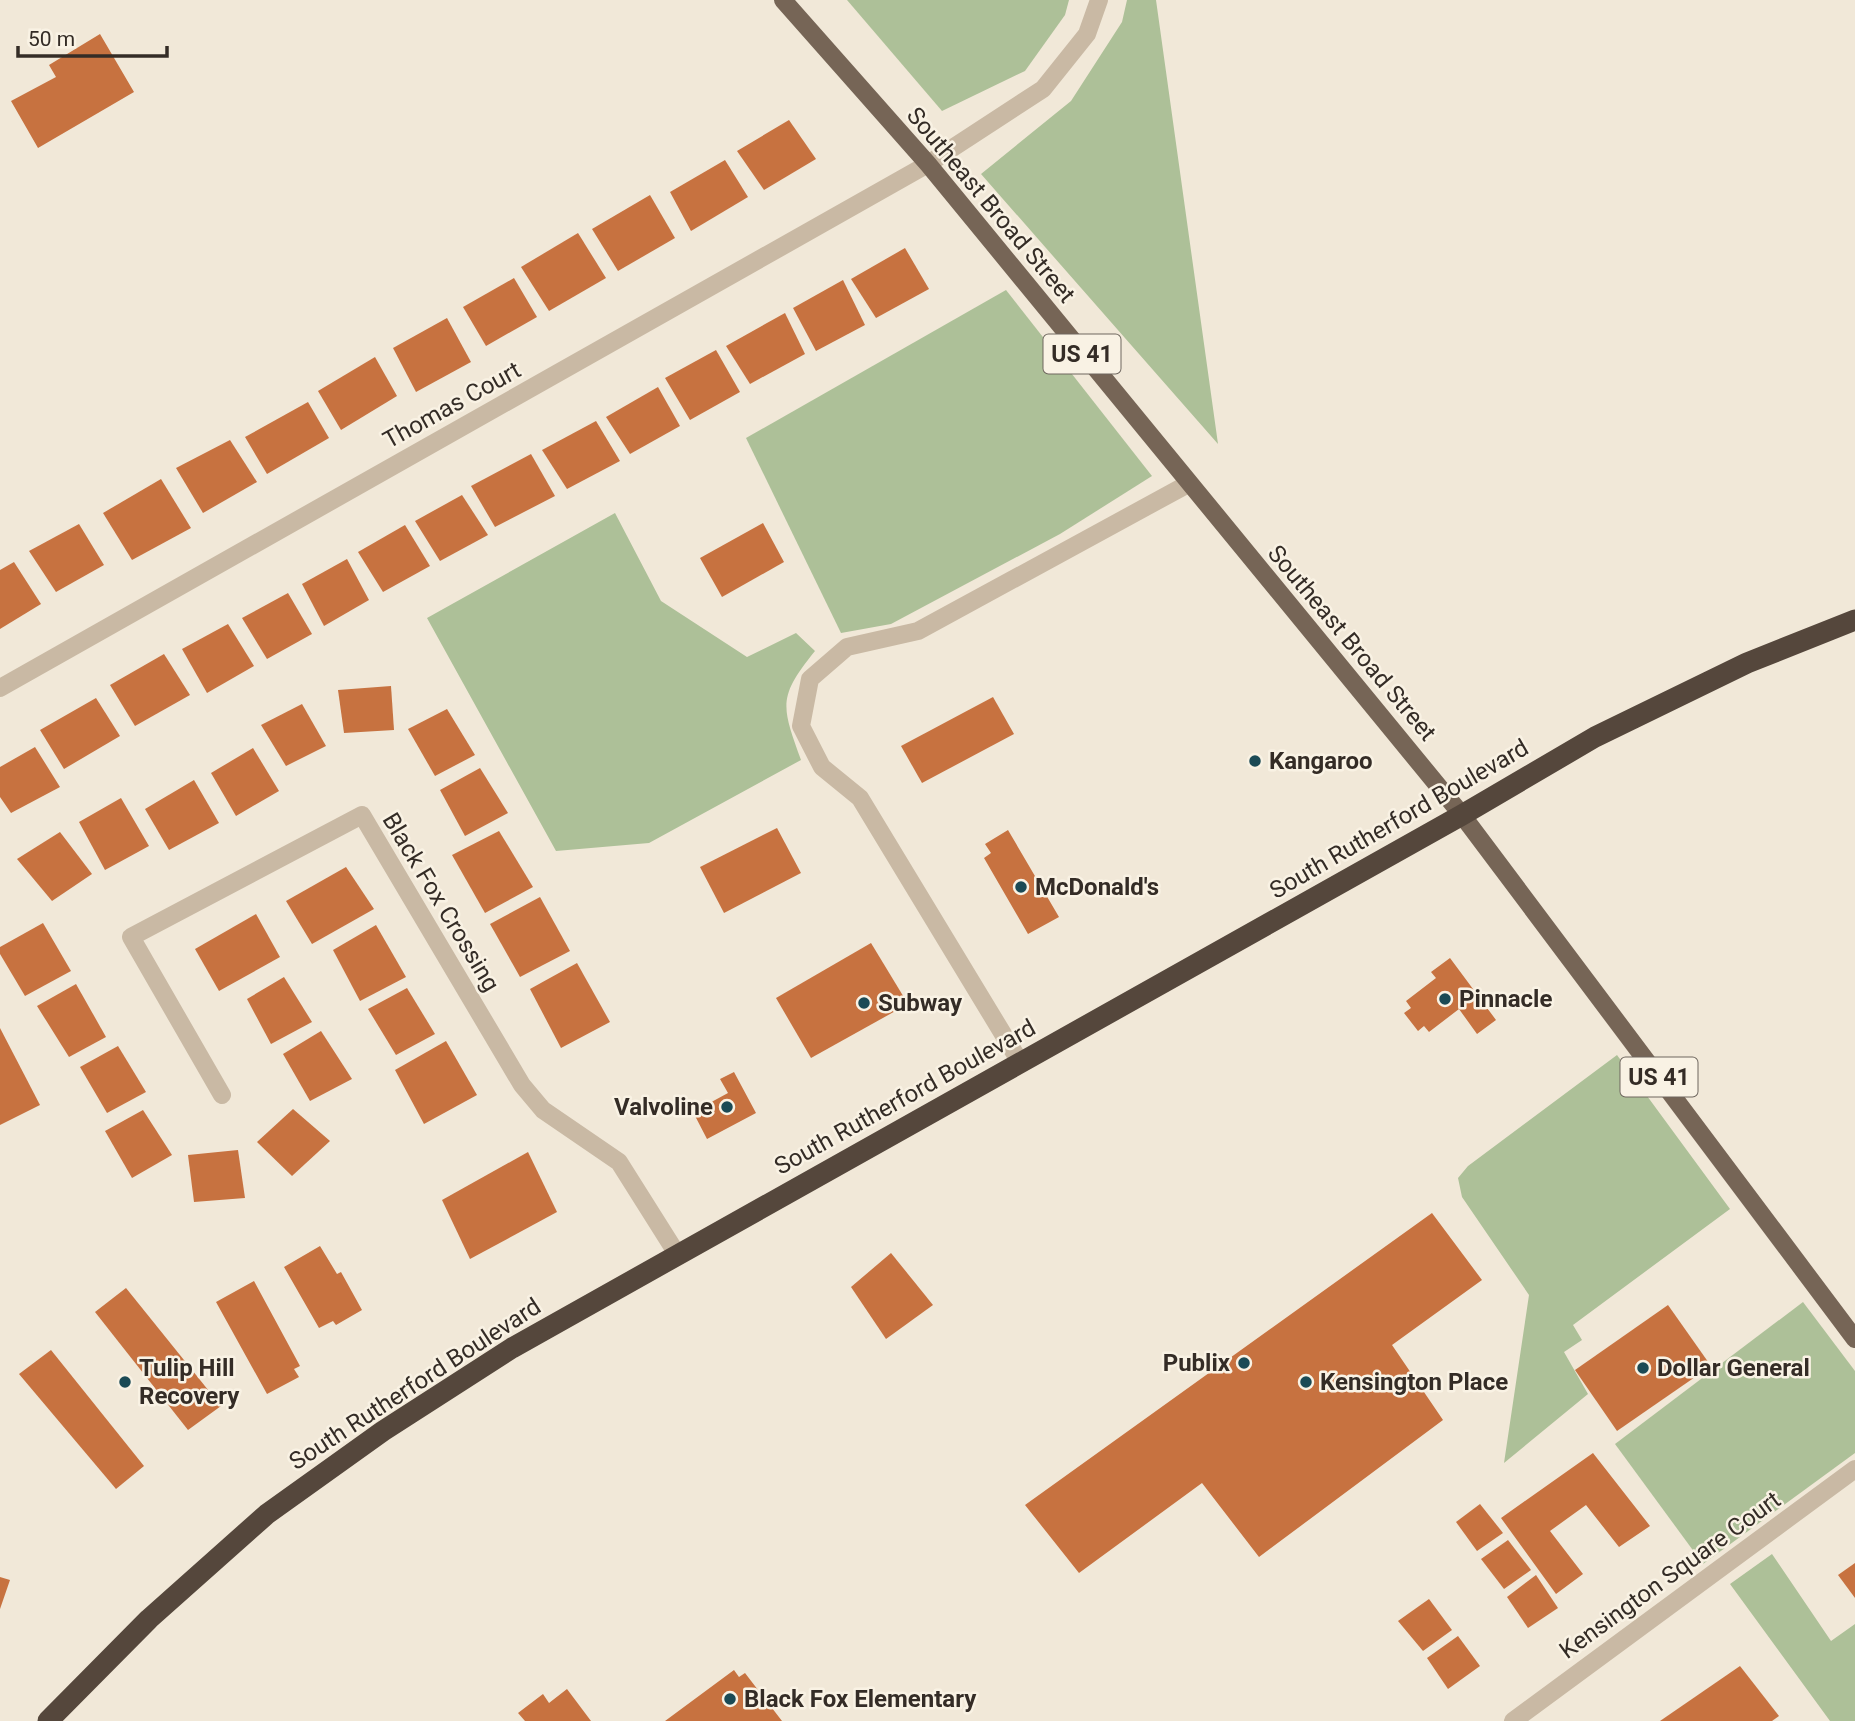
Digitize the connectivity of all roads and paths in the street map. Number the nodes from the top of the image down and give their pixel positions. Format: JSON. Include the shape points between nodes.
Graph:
{"nodes":[{"id":1,"x":783,"y":0,"type":"edge"},
{"id":2,"x":1099,"y":0,"type":"edge"},
{"id":3,"x":928,"y":164,"type":"junction"},
{"id":4,"x":1188,"y":484,"type":"junction"},
{"id":5,"x":1855,"y":620,"type":"edge"},
{"id":6,"x":0,"y":688,"type":"edge"},
{"id":7,"x":1462,"y":815,"type":"junction"},
{"id":8,"x":1020,"y":1062,"type":"junction"},
{"id":9,"x":222,"y":1095,"type":"dead end"},
{"id":10,"x":677,"y":1254,"type":"junction"},
{"id":11,"x":1855,"y":1339,"type":"edge"},
{"id":12,"x":1855,"y":1469,"type":"edge"},
{"id":13,"x":48,"y":1721,"type":"edge"},
{"id":14,"x":1513,"y":1721,"type":"edge"}],
"edges":[{"from":1,"to":3,"type":"main road","name":"Southeast Broad Street","number":"US 41"},
{"from":2,"to":3,"type":"street","name":"Thomas Court","via":[[1087,34],[1043,89]]},
{"from":3,"to":4,"type":"main road","name":"Southeast Broad Street","number":"US 41"},
{"from":3,"to":6,"type":"street","name":"Thomas Court"},
{"from":4,"to":7,"type":"main road","name":"Southeast Broad Street","number":"US 41"},
{"from":4,"to":8,"type":"street","via":[[918,631],[847,647],[810,680],[801,726],[822,766],[860,798]]},
{"from":5,"to":7,"type":"highway","name":"South Rutherford Boulevard","via":[[1747,663],[1595,737]]},
{"from":7,"to":8,"type":"highway","name":"South Rutherford Boulevard"},
{"from":7,"to":11,"type":"main road","name":"Southeast Broad Street","number":"US 41"},
{"from":8,"to":10,"type":"highway","name":"South Rutherford Boulevard"},
{"from":9,"to":10,"type":"street","name":"Black Fox Crossing","via":[[131,937],[362,815],[522,1085],[543,1110],[620,1162]]},
{"from":10,"to":13,"type":"highway","name":"South Rutherford Boulevard","via":[[512,1348],[383,1431],[267,1514],[149,1619]]},
{"from":12,"to":14,"type":"street","name":"Kensington Square Court"}]}
